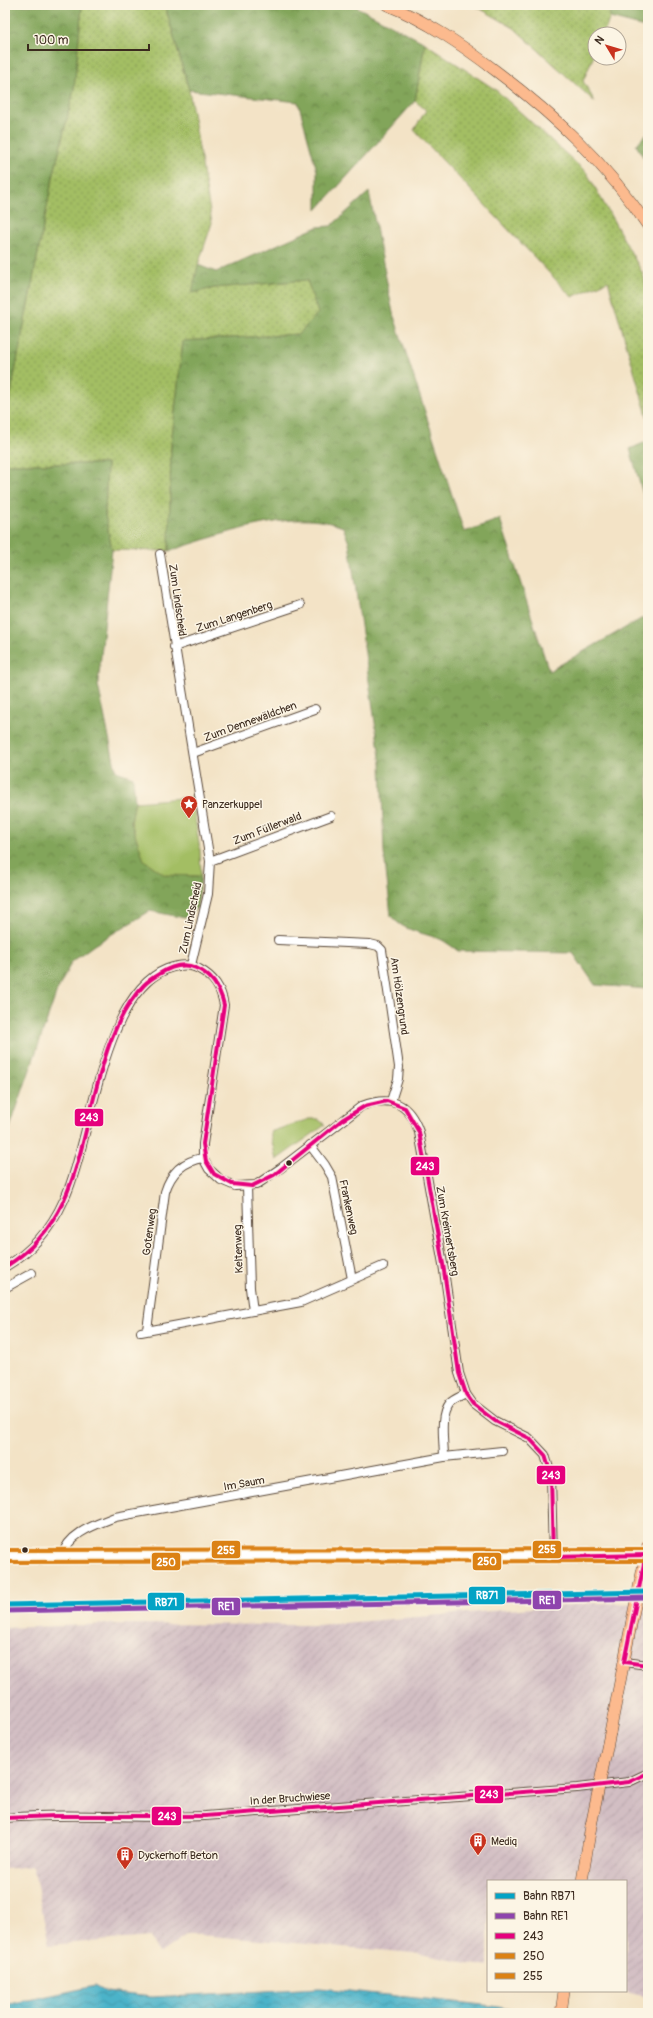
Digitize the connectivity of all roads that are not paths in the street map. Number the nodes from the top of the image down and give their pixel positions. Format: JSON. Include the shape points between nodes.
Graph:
{"nodes":[{"id":1,"x":387,"y":5,"type":"edge"},
{"id":2,"x":648,"y":226,"type":"edge"},
{"id":3,"x":160,"y":554,"type":"dead end"},
{"id":4,"x":300,"y":605,"type":"dead end"},
{"id":5,"x":174,"y":646,"type":"junction"},
{"id":6,"x":315,"y":709,"type":"dead end"},
{"id":7,"x":193,"y":753,"type":"junction"},
{"id":8,"x":331,"y":816,"type":"dead end"},
{"id":9,"x":210,"y":861,"type":"junction"},
{"id":10,"x":278,"y":940,"type":"dead end"},
{"id":11,"x":191,"y":965,"type":"junction"},
{"id":12,"x":391,"y":1101,"type":"junction"},
{"id":13,"x":310,"y":1145,"type":"junction"},
{"id":14,"x":203,"y":1158,"type":"junction"},
{"id":15,"x":247,"y":1186,"type":"junction"},
{"id":16,"x":383,"y":1266,"type":"dead end"},
{"id":17,"x":5,"y":1267,"type":"edge"},
{"id":18,"x":32,"y":1273,"type":"dead end"},
{"id":19,"x":352,"y":1279,"type":"junction"},
{"id":20,"x":5,"y":1288,"type":"edge"},
{"id":21,"x":253,"y":1311,"type":"junction"},
{"id":22,"x":466,"y":1394,"type":"junction"},
{"id":23,"x":502,"y":1451,"type":"dead end"},
{"id":24,"x":444,"y":1457,"type":"junction"},
{"id":25,"x":648,"y":1544,"type":"edge"},
{"id":26,"x":648,"y":1555,"type":"edge"},
{"id":27,"x":5,"y":1556,"type":"edge"},
{"id":28,"x":62,"y":1556,"type":"junction"},
{"id":29,"x":553,"y":1557,"type":"junction"},
{"id":30,"x":624,"y":1662,"type":"junction"},
{"id":31,"x":648,"y":1665,"type":"edge"},
{"id":32,"x":648,"y":1773,"type":"edge"},
{"id":33,"x":5,"y":1818,"type":"edge"},
{"id":34,"x":582,"y":1880,"type":"edge"},
{"id":35,"x":564,"y":1992,"type":"edge"},
{"id":36,"x":562,"y":2013,"type":"edge"}],
"edges":[{"from":1,"to":2,"type":"main road","via":[[431,25],[476,56],[554,118],[605,169]]},
{"from":3,"to":5,"type":"street","name":"Zum Lindscheid"},
{"from":4,"to":5,"type":"street","name":"Zum Langenberg"},
{"from":5,"to":7,"type":"street","name":"Zum Lindscheid"},
{"from":6,"to":7,"type":"street","name":"Zum Dennewäldchen"},
{"from":7,"to":9,"type":"street","name":"Zum Lindscheid"},
{"from":8,"to":9,"type":"street","name":"Zum Füllerwald"},
{"from":9,"to":11,"type":"street","name":"Zum Lindscheid","via":[[208,894]]},
{"from":10,"to":12,"type":"street","name":"Am Hölzengrund","via":[[370,944],[382,950],[399,1067]]},
{"from":11,"to":14,"type":"street","via":[[217,983],[224,1004],[205,1125]]},
{"from":11,"to":17,"type":"street","name":"Zum Lindscheid","via":[[172,967],[149,980],[125,1011],[106,1060],[74,1176],[65,1199],[57,1215],[32,1248]]},
{"from":12,"to":13,"type":"street","via":[[375,1101],[362,1106]]},
{"from":12,"to":22,"type":"street","name":"Zum Kreimertsberg","via":[[412,1115],[419,1132],[443,1264],[454,1346]]},
{"from":13,"to":15,"type":"street","via":[[266,1179],[256,1185]]},
{"from":13,"to":19,"type":"street","name":"Frankenweg","via":[[332,1177]]},
{"from":14,"to":15,"type":"street","via":[[209,1169],[221,1180],[235,1186]]},
{"from":14,"to":21,"type":"street","name":"Gotenweg","via":[[185,1163],[175,1170],[168,1180],[144,1331]]},
{"from":15,"to":21,"type":"street","name":"Keltenweg"},
{"from":16,"to":19,"type":"street"},
{"from":18,"to":20,"type":"street"},
{"from":19,"to":21,"type":"street","via":[[301,1302]]},
{"from":22,"to":24,"type":"street","via":[[455,1399],[446,1410],[443,1431]]},
{"from":22,"to":29,"type":"street","name":"Zum Kreimertsberg","via":[[481,1412],[529,1438],[545,1455],[551,1475]]},
{"from":23,"to":24,"type":"street","name":"Im Saum"},
{"from":24,"to":28,"type":"street","name":"Im Saum","via":[[115,1517],[82,1531],[69,1541]]},
{"from":25,"to":30,"type":"main road","bridge":true},
{"from":26,"to":29,"type":"street"},
{"from":27,"to":28,"type":"street"},
{"from":28,"to":29,"type":"street"},
{"from":30,"to":31,"type":"street"},
{"from":30,"to":34,"type":"main road","bridge":true},
{"from":32,"to":33,"type":"street","name":"In der Bruchwiese","via":[[629,1782],[576,1788],[176,1817],[74,1814]]},
{"from":35,"to":36,"type":"main road"}]}
